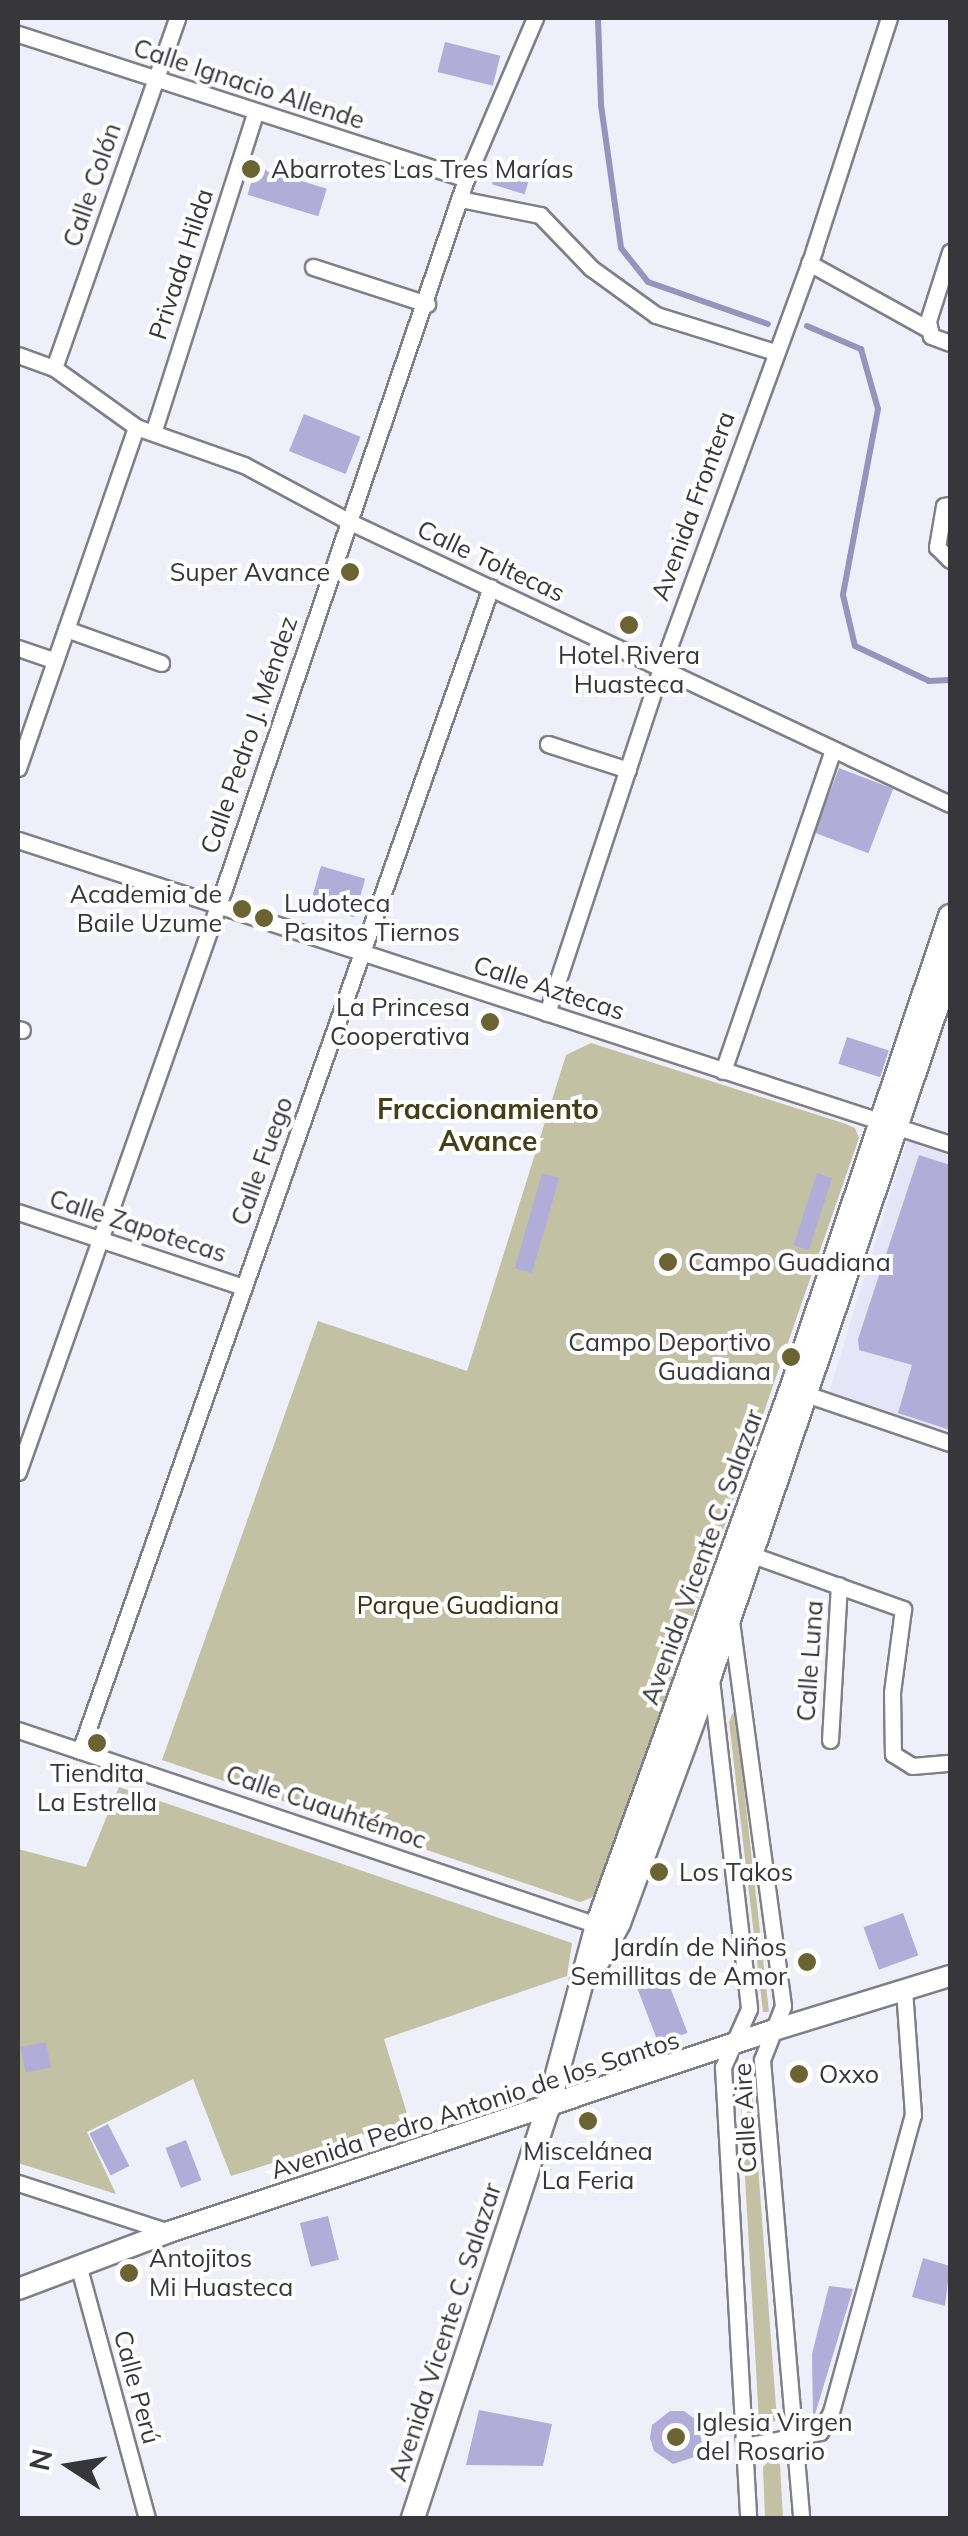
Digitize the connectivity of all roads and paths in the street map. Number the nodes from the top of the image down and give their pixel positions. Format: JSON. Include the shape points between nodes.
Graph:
{"nodes":[{"id":1,"x":177,"y":18,"type":"edge"},
{"id":2,"x":535,"y":18,"type":"edge"},
{"id":3,"x":889,"y":18,"type":"edge"},
{"id":4,"x":18,"y":34,"type":"edge"},
{"id":5,"x":155,"y":80,"type":"junction"},
{"id":6,"x":255,"y":112,"type":"junction"},
{"id":7,"x":466,"y":179,"type":"junction"},
{"id":8,"x":460,"y":199,"type":"junction"},
{"id":9,"x":950,"y":252,"type":"edge"},
{"id":10,"x":809,"y":263,"type":"junction"},
{"id":11,"x":312,"y":267,"type":"dead end"},
{"id":12,"x":427,"y":304,"type":"junction"},
{"id":13,"x":930,"y":330,"type":"junction"},
{"id":14,"x":950,"y":343,"type":"edge"},
{"id":15,"x":776,"y":352,"type":"junction"},
{"id":16,"x":18,"y":355,"type":"edge"},
{"id":17,"x":54,"y":368,"type":"junction"},
{"id":18,"x":136,"y":427,"type":"junction"},
{"id":19,"x":154,"y":430,"type":"junction"},
{"id":20,"x":950,"y":505,"type":"edge"},
{"id":21,"x":348,"y":521,"type":"junction"},
{"id":22,"x":950,"y":560,"type":"edge"},
{"id":23,"x":491,"y":587,"type":"junction"},
{"id":24,"x":66,"y":629,"type":"junction"},
{"id":25,"x":18,"y":648,"type":"edge"},
{"id":26,"x":55,"y":660,"type":"junction"},
{"id":27,"x":161,"y":663,"type":"dead end"},
{"id":28,"x":661,"y":669,"type":"junction"},
{"id":29,"x":548,"y":744,"type":"dead end"},
{"id":30,"x":833,"y":750,"type":"junction"},
{"id":31,"x":18,"y":768,"type":"edge"},
{"id":32,"x":628,"y":770,"type":"junction"},
{"id":33,"x":950,"y":804,"type":"edge"},
{"id":34,"x":18,"y":840,"type":"edge"},
{"id":35,"x":218,"y":906,"type":"junction"},
{"id":36,"x":950,"y":916,"type":"edge"},
{"id":37,"x":364,"y":954,"type":"junction"},
{"id":38,"x":950,"y":968,"type":"edge"},
{"id":39,"x":547,"y":1013,"type":"junction"},
{"id":40,"x":723,"y":1071,"type":"junction"},
{"id":41,"x":888,"y":1125,"type":"junction"},
{"id":42,"x":950,"y":1144,"type":"edge"},
{"id":43,"x":18,"y":1212,"type":"edge"},
{"id":44,"x":99,"y":1239,"type":"junction"},
{"id":45,"x":243,"y":1288,"type":"junction"},
{"id":46,"x":799,"y":1392,"type":"junction"},
{"id":47,"x":950,"y":1444,"type":"edge"},
{"id":48,"x":18,"y":1472,"type":"edge"},
{"id":49,"x":744,"y":1552,"type":"junction"},
{"id":50,"x":840,"y":1585,"type":"junction"},
{"id":51,"x":716,"y":1620,"type":"junction"},
{"id":52,"x":710,"y":1674,"type":"junction"},
{"id":53,"x":18,"y":1730,"type":"edge"},
{"id":54,"x":830,"y":1740,"type":"dead end"},
{"id":55,"x":80,"y":1751,"type":"junction"},
{"id":56,"x":950,"y":1763,"type":"edge"},
{"id":57,"x":608,"y":1924,"type":"junction"},
{"id":58,"x":950,"y":1976,"type":"edge"},
{"id":59,"x":904,"y":1990,"type":"junction"},
{"id":60,"x":774,"y":2030,"type":"junction"},
{"id":61,"x":734,"y":2045,"type":"junction"},
{"id":62,"x":548,"y":2108,"type":"junction"},
{"id":63,"x":18,"y":2183,"type":"edge"},
{"id":64,"x":169,"y":2232,"type":"junction"},
{"id":65,"x":78,"y":2268,"type":"junction"},
{"id":66,"x":18,"y":2289,"type":"edge"},
{"id":67,"x":796,"y":2440,"type":"junction"},
{"id":68,"x":744,"y":2446,"type":"junction"},
{"id":69,"x":147,"y":2518,"type":"edge"},
{"id":70,"x":413,"y":2518,"type":"edge"},
{"id":71,"x":748,"y":2518,"type":"edge"},
{"id":72,"x":801,"y":2518,"type":"edge"}],
"edges":[{"from":1,"to":5,"type":"street","name":"Calle Colón"},
{"from":2,"to":7,"type":"street","name":"Calle Pedro J. Méndez"},
{"from":3,"to":10,"type":"street","name":"Avenida Frontera"},
{"from":4,"to":5,"type":"street","name":"Calle Ignacio Allende"},
{"from":5,"to":6,"type":"street","name":"Calle Ignacio Allende"},
{"from":5,"to":17,"type":"street","name":"Calle Colón"},
{"from":6,"to":7,"type":"street","name":"Calle Ignacio Allende"},
{"from":6,"to":19,"type":"street","name":"Privada Hilda"},
{"from":7,"to":8,"type":"street","name":"Calle Pedro J. Méndez"},
{"from":8,"to":12,"type":"street","name":"Calle Pedro J. Méndez"},
{"from":8,"to":15,"type":"street","via":[[540,215],[591,268],[656,315]]},
{"from":9,"to":13,"type":"street"},
{"from":10,"to":13,"type":"street"},
{"from":10,"to":15,"type":"street","name":"Avenida Frontera"},
{"from":11,"to":12,"type":"street"},
{"from":12,"to":21,"type":"street","name":"Calle Pedro J. Méndez"},
{"from":13,"to":14,"type":"street"},
{"from":15,"to":28,"type":"street","name":"Avenida Frontera"},
{"from":16,"to":17,"type":"street","name":"Calle Toltecas"},
{"from":17,"to":18,"type":"street","name":"Calle Toltecas"},
{"from":18,"to":19,"type":"street","name":"Calle Toltecas"},
{"from":18,"to":24,"type":"street"},
{"from":19,"to":21,"type":"street","name":"Calle Toltecas","via":[[244,466]]},
{"from":20,"to":22,"type":"street","via":[[944,506],[937,547]]},
{"from":21,"to":23,"type":"street","name":"Calle Toltecas"},
{"from":21,"to":35,"type":"street","name":"Calle Pedro J. Méndez"},
{"from":23,"to":28,"type":"street","name":"Calle Toltecas"},
{"from":23,"to":37,"type":"street","name":"Calle Fuego"},
{"from":24,"to":26,"type":"street"},
{"from":24,"to":27,"type":"street"},
{"from":25,"to":26,"type":"street"},
{"from":26,"to":31,"type":"street"},
{"from":28,"to":30,"type":"street","name":"Calle Toltecas"},
{"from":28,"to":32,"type":"street","name":"Avenida Frontera"},
{"from":29,"to":32,"type":"street"},
{"from":30,"to":33,"type":"street","name":"Calle Toltecas"},
{"from":30,"to":40,"type":"street"},
{"from":32,"to":39,"type":"street","name":"Avenida Frontera"},
{"from":34,"to":35,"type":"street","name":"Calle Aztecas"},
{"from":35,"to":37,"type":"street","name":"Calle Aztecas"},
{"from":35,"to":44,"type":"street","name":"Calle Pedro J. Méndez"},
{"from":36,"to":41,"type":"main road","name":"Avenida Vicente C. Salazar"},
{"from":37,"to":39,"type":"street","name":"Calle Aztecas"},
{"from":37,"to":45,"type":"street","name":"Calle Fuego"},
{"from":38,"to":41,"type":"main road","name":"Avenida Vicente C. Salazar"},
{"from":39,"to":40,"type":"street","name":"Calle Aztecas"},
{"from":40,"to":41,"type":"street","name":"Calle Aztecas"},
{"from":41,"to":42,"type":"street","name":"Calle Aztecas"},
{"from":41,"to":46,"type":"main road","name":"Avenida Vicente C. Salazar"},
{"from":43,"to":44,"type":"street","name":"Calle Zapotecas"},
{"from":44,"to":45,"type":"street","name":"Calle Zapotecas"},
{"from":44,"to":48,"type":"street","name":"Calle Pedro J. Méndez"},
{"from":45,"to":55,"type":"street","name":"Calle Fuego"},
{"from":46,"to":47,"type":"street"},
{"from":46,"to":49,"type":"main road","name":"Avenida Vicente C. Salazar"},
{"from":49,"to":50,"type":"street"},
{"from":49,"to":51,"type":"main road","name":"Avenida Vicente C. Salazar"},
{"from":50,"to":54,"type":"street","name":"Calle Luna"},
{"from":50,"to":56,"type":"street","via":[[903,1609],[892,1692],[893,1754],[912,1766]]},
{"from":51,"to":52,"type":"main road","name":"Avenida Vicente C. Salazar"},
{"from":51,"to":57,"type":"main road","name":"Avenida Vicente C. Salazar"},
{"from":51,"to":60,"type":"street","name":"Calle Aire","via":[[782,2006]]},
{"from":52,"to":57,"type":"main road","name":"Avenida Vicente C. Salazar"},
{"from":52,"to":61,"type":"street","name":"Calle Aire","via":[[749,2009]]},
{"from":53,"to":55,"type":"street","name":"Calle Cuauhtémoc"},
{"from":55,"to":57,"type":"street","name":"Calle Cuauhtémoc"},
{"from":57,"to":62,"type":"main road","name":"Avenida Vicente C. Salazar"},
{"from":58,"to":59,"type":"street","name":"Avenida Pedro Antonio de los Santos"},
{"from":59,"to":60,"type":"street","name":"Avenida Pedro Antonio de los Santos"},
{"from":59,"to":67,"type":"street","via":[[913,2115],[830,2412],[820,2432]]},
{"from":60,"to":61,"type":"street","name":"Avenida Pedro Antonio de los Santos"},
{"from":60,"to":67,"type":"street","name":"Calle Aire","via":[[762,2060]]},
{"from":61,"to":62,"type":"street","name":"Avenida Pedro Antonio de los Santos"},
{"from":61,"to":68,"type":"street","name":"Calle Aire","via":[[723,2068]]},
{"from":62,"to":64,"type":"street","name":"Avenida Pedro Antonio de los Santos"},
{"from":62,"to":70,"type":"main road","name":"Avenida Vicente C. Salazar"},
{"from":63,"to":64,"type":"street"},
{"from":64,"to":65,"type":"street","name":"Avenida Pedro Antonio de los Santos"},
{"from":65,"to":66,"type":"street","name":"Avenida Pedro Antonio de los Santos"},
{"from":65,"to":69,"type":"street","name":"Calle Perú"},
{"from":67,"to":68,"type":"street"},
{"from":67,"to":72,"type":"street","name":"Calle Aire"},
{"from":68,"to":71,"type":"street","name":"Calle Aire"}]}
